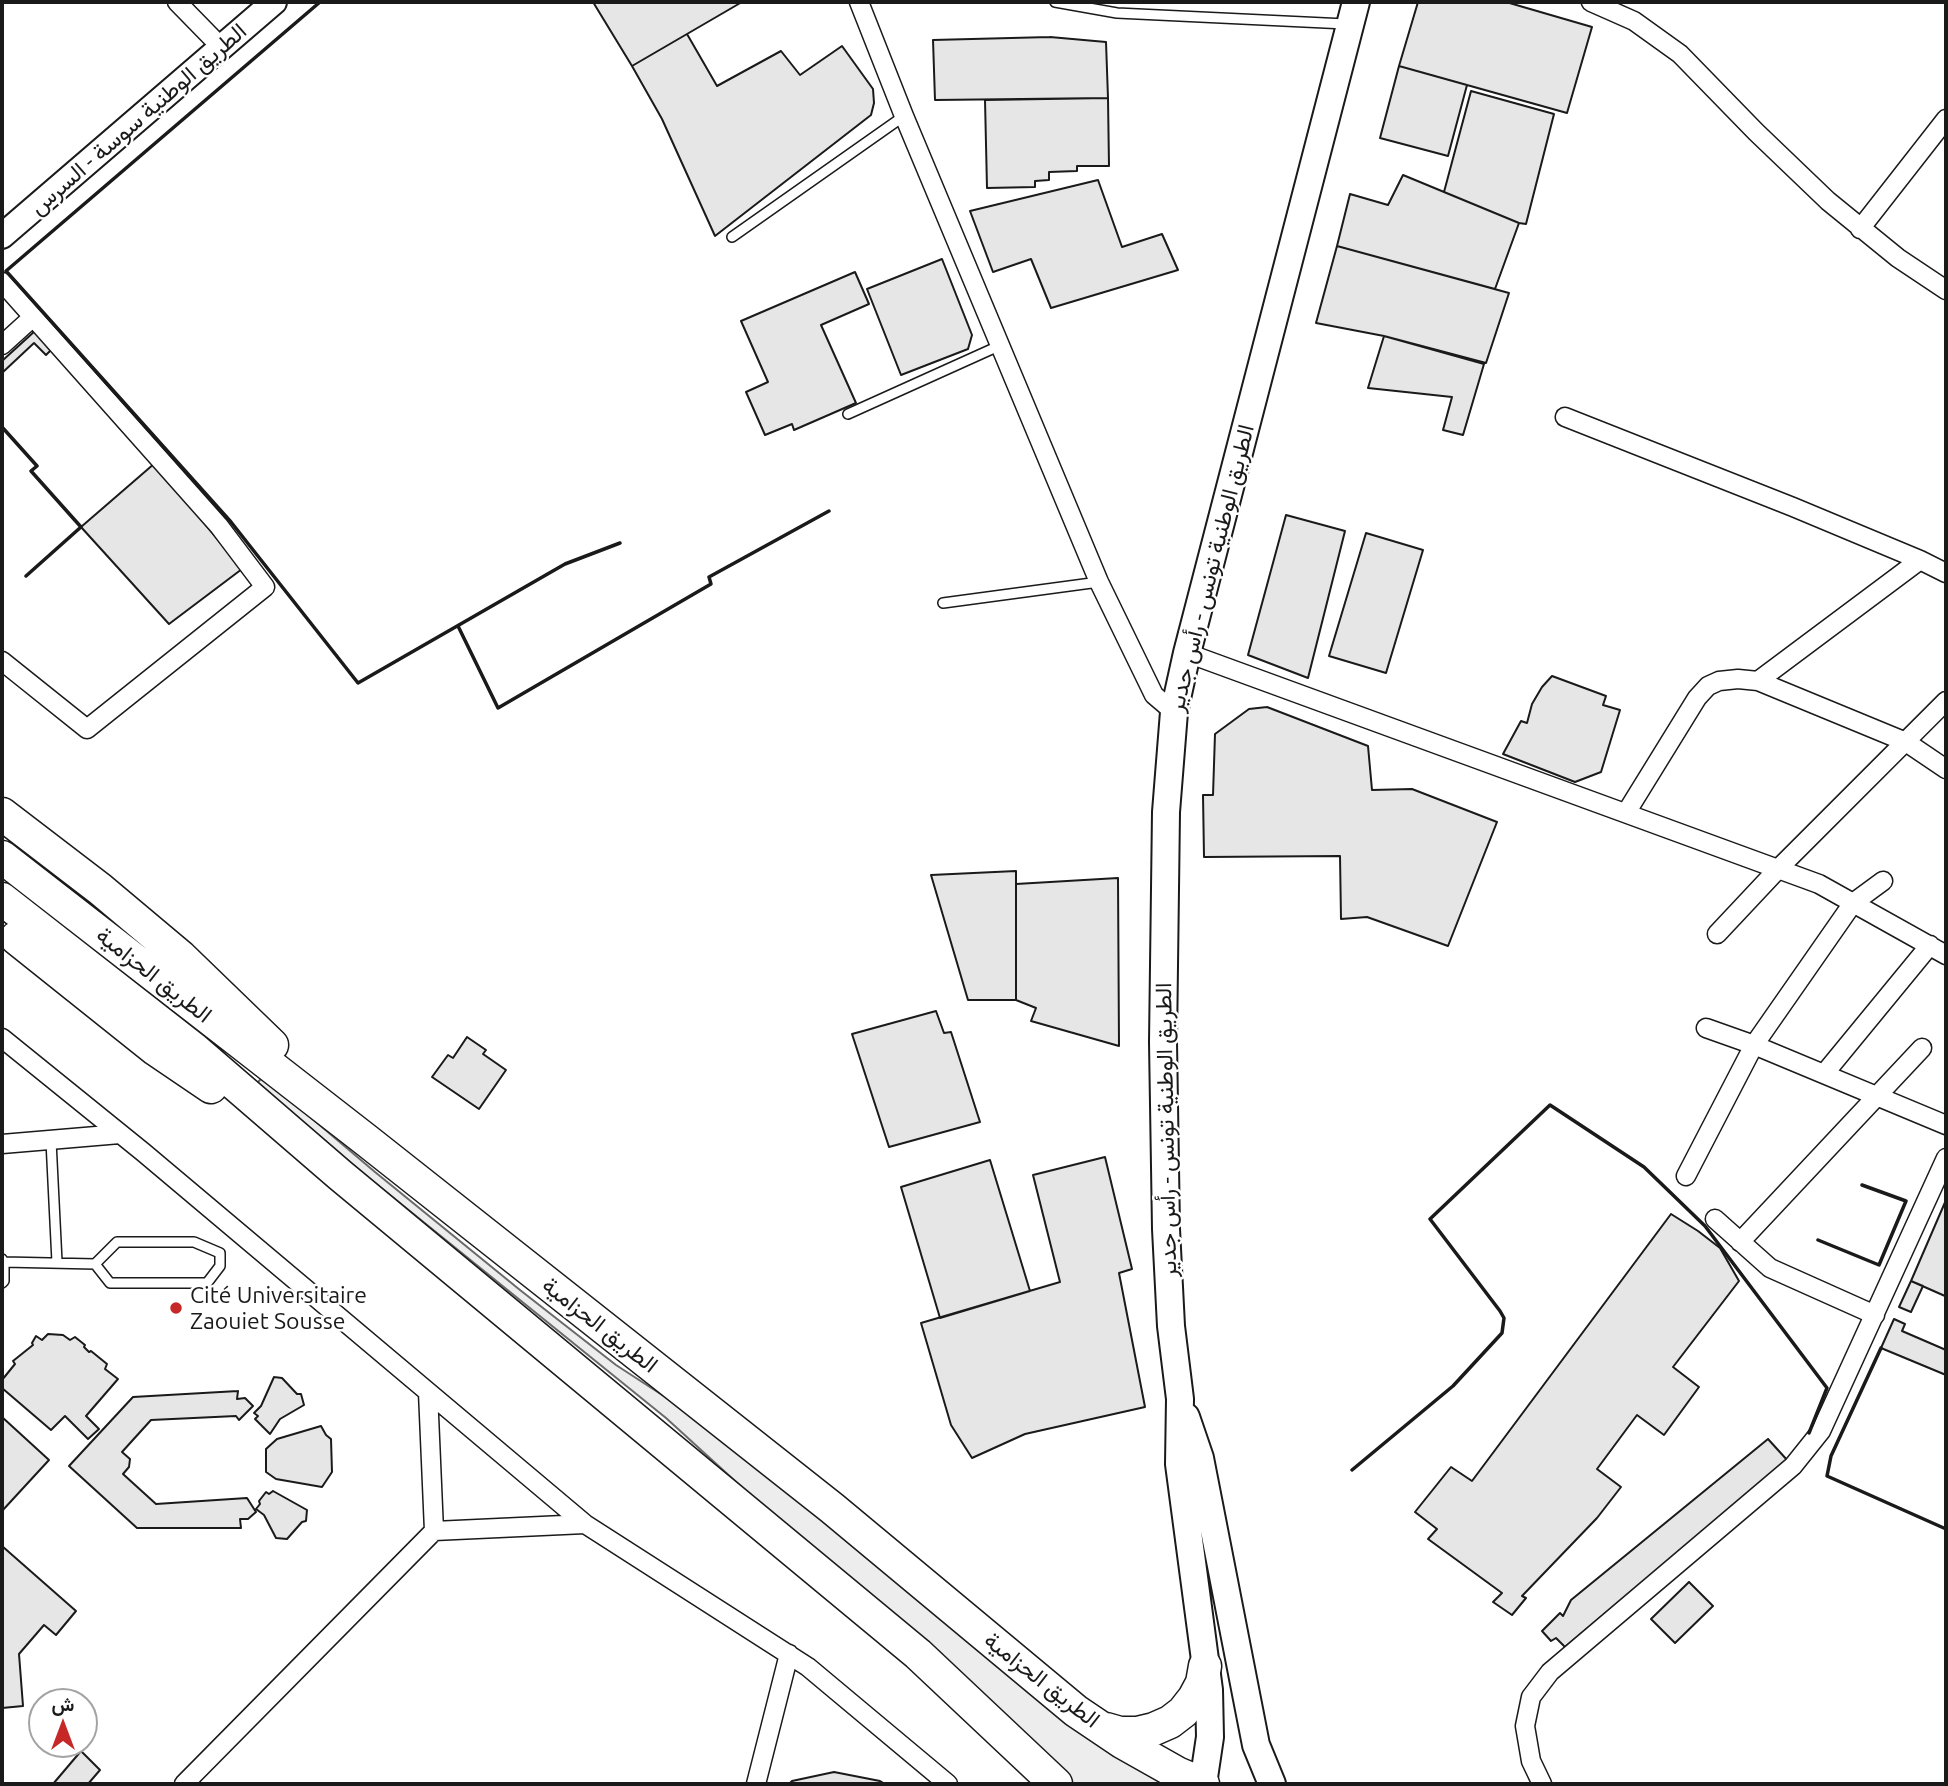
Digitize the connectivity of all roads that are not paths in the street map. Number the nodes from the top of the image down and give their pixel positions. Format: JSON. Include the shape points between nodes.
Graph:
{"nodes":[{"id":1,"x":177,"y":2,"type":"edge"},
{"id":2,"x":274,"y":2,"type":"edge"},
{"id":3,"x":859,"y":2,"type":"edge"},
{"id":4,"x":1055,"y":2,"type":"edge"},
{"id":5,"x":1591,"y":2,"type":"edge"},
{"id":6,"x":1353,"y":13,"type":"edge"},
{"id":7,"x":221,"y":47,"type":"junction"},
{"id":8,"x":904,"y":116,"type":"junction"},
{"id":9,"x":1946,"y":119,"type":"edge"},
{"id":10,"x":1860,"y":229,"type":"junction"},
{"id":11,"x":2,"y":236,"type":"edge"},
{"id":12,"x":732,"y":237,"type":"dead end"},
{"id":13,"x":2,"y":282,"type":"edge"},
{"id":14,"x":1946,"y":290,"type":"edge"},
{"id":15,"x":33,"y":317,"type":"junction"},
{"id":16,"x":2,"y":345,"type":"edge"},
{"id":17,"x":1001,"y":345,"type":"junction"},
{"id":18,"x":848,"y":414,"type":"dead end"},
{"id":19,"x":1565,"y":417,"type":"dead end"},
{"id":20,"x":1920,"y":560,"type":"junction"},
{"id":21,"x":1946,"y":573,"type":"edge"},
{"id":22,"x":1099,"y":582,"type":"junction"},
{"id":23,"x":943,"y":603,"type":"dead end"},
{"id":24,"x":1186,"y":653,"type":"junction"},
{"id":25,"x":2,"y":661,"type":"edge"},
{"id":26,"x":1758,"y":681,"type":"junction"},
{"id":27,"x":1946,"y":701,"type":"edge"},
{"id":28,"x":1174,"y":712,"type":"junction"},
{"id":29,"x":1906,"y":742,"type":"junction"},
{"id":30,"x":1946,"y":769,"type":"edge"},
{"id":31,"x":1626,"y":813,"type":"junction"},
{"id":32,"x":2,"y":814,"type":"edge"},
{"id":33,"x":2,"y":857,"type":"edge"},
{"id":34,"x":1778,"y":869,"type":"junction"},
{"id":35,"x":1883,"y":881,"type":"dead end"},
{"id":36,"x":2,"y":899,"type":"edge"},
{"id":37,"x":1853,"y":903,"type":"junction"},
{"id":38,"x":2,"y":926,"type":"edge"},
{"id":39,"x":1717,"y":934,"type":"dead end"},
{"id":40,"x":1930,"y":945,"type":"junction"},
{"id":41,"x":1946,"y":954,"type":"edge"},
{"id":42,"x":1706,"y":1028,"type":"dead end"},
{"id":43,"x":2,"y":1038,"type":"edge"},
{"id":44,"x":1754,"y":1045,"type":"junction"},
{"id":45,"x":1922,"y":1048,"type":"dead end"},
{"id":46,"x":1824,"y":1074,"type":"junction"},
{"id":47,"x":1877,"y":1096,"type":"junction"},
{"id":48,"x":1946,"y":1125,"type":"edge"},
{"id":49,"x":120,"y":1134,"type":"junction"},
{"id":50,"x":366,"y":1140,"type":"junction"},
{"id":51,"x":51,"y":1141,"type":"junction"},
{"id":52,"x":2,"y":1144,"type":"edge"},
{"id":53,"x":1946,"y":1158,"type":"edge"},
{"id":54,"x":340,"y":1175,"type":"junction"},
{"id":55,"x":1686,"y":1176,"type":"dead end"},
{"id":56,"x":1715,"y":1219,"type":"dead end"},
{"id":57,"x":1740,"y":1242,"type":"junction"},
{"id":58,"x":3,"y":1260,"type":"edge"},
{"id":59,"x":57,"y":1262,"type":"junction"},
{"id":60,"x":95,"y":1264,"type":"junction"},
{"id":61,"x":2,"y":1283,"type":"edge"},
{"id":62,"x":1875,"y":1315,"type":"junction"},
{"id":63,"x":428,"y":1392,"type":"junction"},
{"id":64,"x":1180,"y":1399,"type":"junction"},
{"id":65,"x":585,"y":1524,"type":"junction"},
{"id":66,"x":434,"y":1531,"type":"junction"},
{"id":67,"x":789,"y":1654,"type":"junction"},
{"id":68,"x":1205,"y":1666,"type":"junction"},
{"id":69,"x":1104,"y":1728,"type":"junction"},
{"id":70,"x":184,"y":1784,"type":"edge"},
{"id":71,"x":756,"y":1784,"type":"edge"},
{"id":72,"x":948,"y":1784,"type":"edge"},
{"id":73,"x":1056,"y":1784,"type":"edge"},
{"id":74,"x":1203,"y":1784,"type":"edge"},
{"id":75,"x":1272,"y":1784,"type":"edge"},
{"id":76,"x":1542,"y":1784,"type":"edge"}],
"edges":[{"from":1,"to":7,"type":"street"},
{"from":2,"to":7,"type":"main road","name":"الطريق الوطنية سوسة - السرس"},
{"from":3,"to":8,"type":"street"},
{"from":4,"to":6,"type":"lane","via":[[1117,13]]},
{"from":5,"to":10,"type":"street","via":[[1634,20],[1680,54]]},
{"from":6,"to":24,"type":"main road","name":"الطريق الوطنية تونس - رأس جدير"},
{"from":7,"to":11,"type":"main road","name":"الطريق الوطنية سوسة - السرس"},
{"from":8,"to":12,"type":"lane"},
{"from":8,"to":17,"type":"street"},
{"from":9,"to":10,"type":"street"},
{"from":10,"to":14,"type":"street"},
{"from":13,"to":15,"type":"street"},
{"from":15,"to":16,"type":"street"},
{"from":15,"to":25,"type":"street","via":[[219,526],[265,587],[87,729]]},
{"from":17,"to":18,"type":"lane"},
{"from":17,"to":22,"type":"street"},
{"from":19,"to":20,"type":"street"},
{"from":20,"to":21,"type":"street"},
{"from":20,"to":26,"type":"street"},
{"from":22,"to":23,"type":"lane"},
{"from":22,"to":28,"type":"street","via":[[1154,695]]},
{"from":24,"to":28,"type":"main road","name":"الطريق الوطنية تونس - رأس جدير"},
{"from":24,"to":31,"type":"street"},
{"from":26,"to":29,"type":"street"},
{"from":26,"to":31,"type":"street","via":[[1738,679],[1709,686]]},
{"from":27,"to":29,"type":"street"},
{"from":28,"to":64,"type":"main road","name":"الطريق الوطنية تونس - رأس جدير","via":[[1166,812],[1163,1042],[1166,1229]]},
{"from":29,"to":30,"type":"street"},
{"from":29,"to":34,"type":"street"},
{"from":31,"to":34,"type":"street"},
{"from":32,"to":50,"type":"highway","via":[[181,957]]},
{"from":33,"to":50,"type":"highway","name":"الطريق الحزامية"},
{"from":34,"to":37,"type":"street"},
{"from":34,"to":39,"type":"street"},
{"from":35,"to":37,"type":"street"},
{"from":36,"to":54,"type":"highway","name":"الطريق الحزامية","via":[[194,1049]]},
{"from":37,"to":40,"type":"street"},
{"from":37,"to":44,"type":"street"},
{"from":38,"to":54,"type":"highway","via":[[155,1049]]},
{"from":40,"to":41,"type":"street"},
{"from":40,"to":46,"type":"street"},
{"from":42,"to":44,"type":"street"},
{"from":43,"to":49,"type":"street"},
{"from":44,"to":46,"type":"street"},
{"from":44,"to":55,"type":"street"},
{"from":45,"to":47,"type":"street"},
{"from":46,"to":47,"type":"street"},
{"from":47,"to":48,"type":"street"},
{"from":47,"to":57,"type":"street"},
{"from":49,"to":51,"type":"street"},
{"from":49,"to":63,"type":"street"},
{"from":50,"to":69,"type":"highway","name":"الطريق الحزامية","via":[[832,1508],[1076,1711]]},
{"from":51,"to":52,"type":"street"},
{"from":51,"to":59,"type":"lane"},
{"from":53,"to":62,"type":"street"},
{"from":54,"to":73,"type":"highway","name":"الطريق الحزامية","via":[[918,1654]]},
{"from":56,"to":57,"type":"street"},
{"from":57,"to":62,"type":"street","via":[[1770,1268]]},
{"from":58,"to":59,"type":"lane"},
{"from":58,"to":61,"type":"lane"},
{"from":59,"to":60,"type":"lane"},
{"from":60,"to":60,"type":"lane","via":[[117,1242],[194,1242],[220,1253],[220,1266],[207,1283],[110,1283]]},
{"from":62,"to":76,"type":"street","via":[[1821,1431],[1793,1466],[1550,1672],[1531,1697],[1525,1726],[1531,1761]]},
{"from":63,"to":65,"type":"street"},
{"from":63,"to":66,"type":"street"},
{"from":64,"to":68,"type":"main road","name":"الطريق الوطنية تونس - رأس جدير","via":[[1179,1464]]},
{"from":64,"to":75,"type":"main road","name":"الطريق الوطنية تونس - رأس جدير","via":[[1200,1458],[1256,1745]]},
{"from":65,"to":66,"type":"street"},
{"from":65,"to":67,"type":"street"},
{"from":66,"to":70,"type":"street"},
{"from":67,"to":71,"type":"street"},
{"from":67,"to":72,"type":"street"},
{"from":68,"to":69,"type":"highway","via":[[1194,1698],[1170,1722],[1137,1733]]},
{"from":68,"to":74,"type":"main road","name":"الطريق الوطنية تونس - رأس جدير","via":[[1210,1713]]},
{"from":69,"to":74,"type":"highway","name":"الطريق الحزامية"}]}
